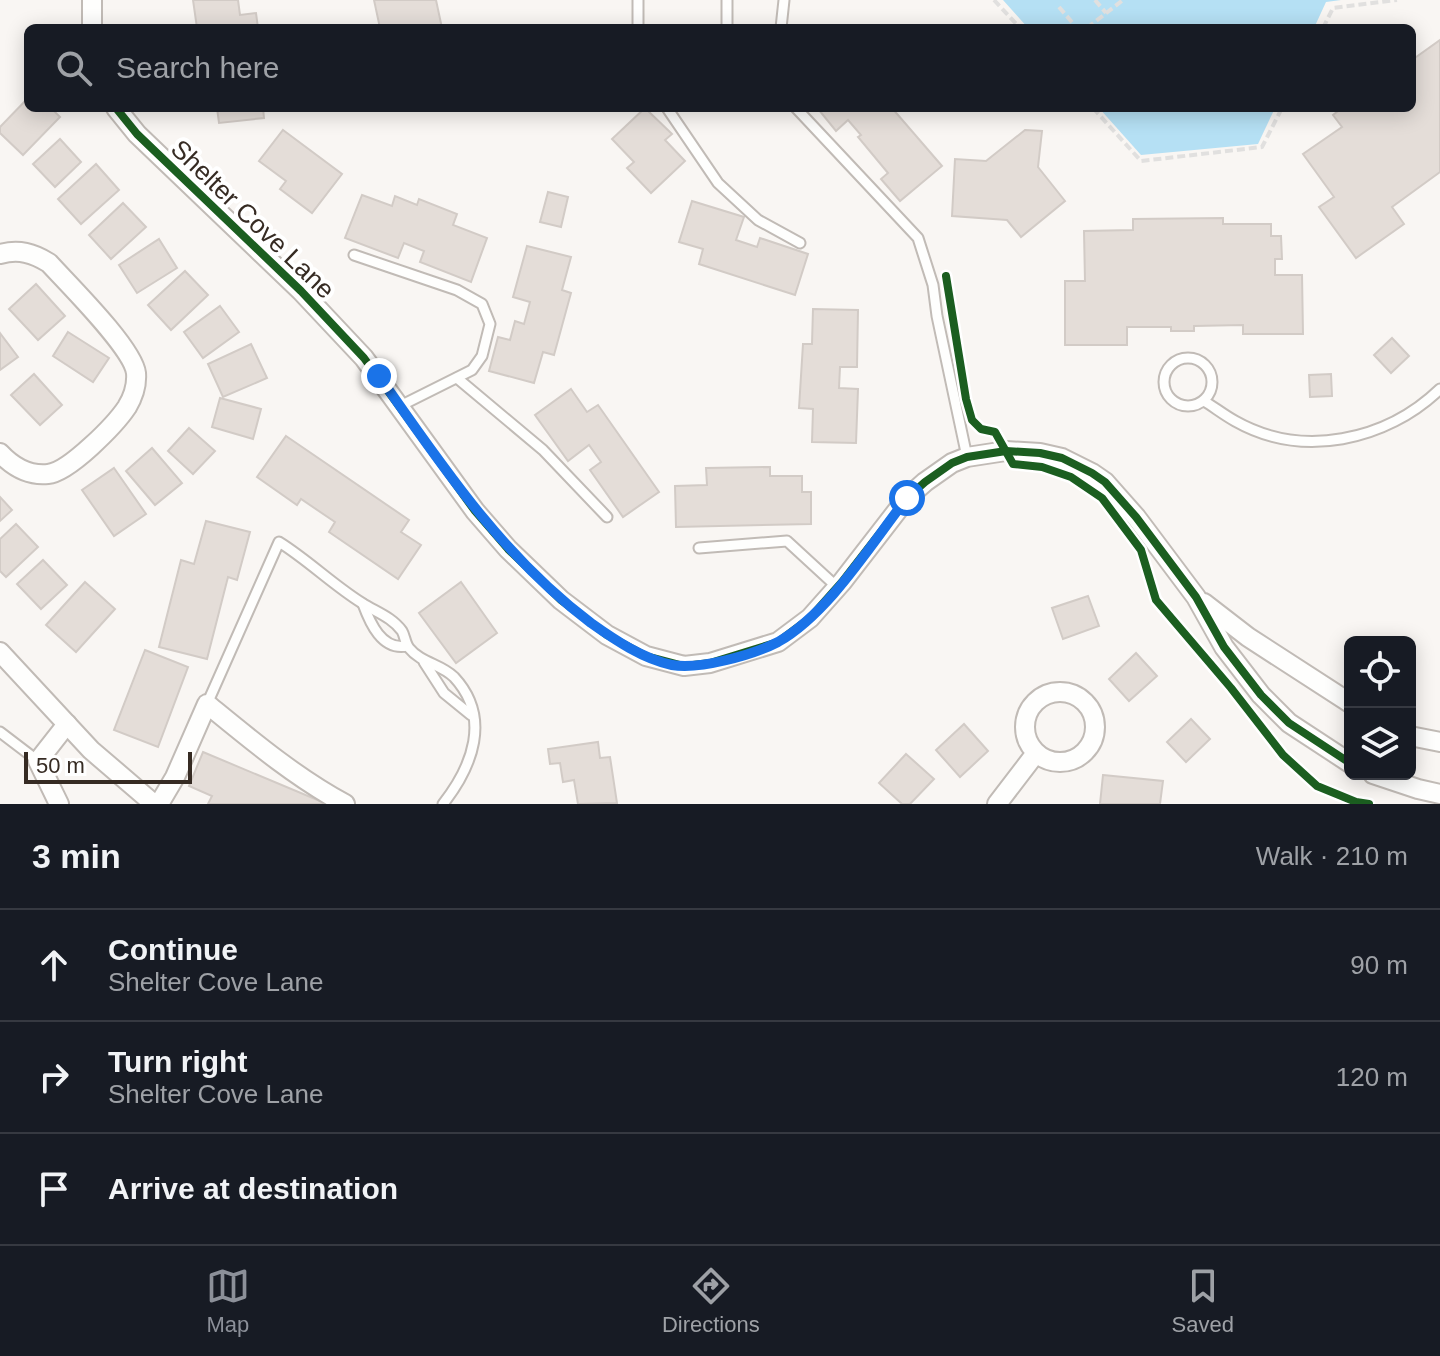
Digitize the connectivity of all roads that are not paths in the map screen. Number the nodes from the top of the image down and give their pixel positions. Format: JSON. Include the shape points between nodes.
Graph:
{"nodes":[{"id":1,"x":92,"y":0,"type":"edge"},
{"id":2,"x":638,"y":0,"type":"edge"},
{"id":3,"x":727,"y":0,"type":"edge"},
{"id":4,"x":784,"y":0,"type":"edge"},
{"id":5,"x":92,"y":24,"type":"edge"},
{"id":6,"x":638,"y":24,"type":"edge"},
{"id":7,"x":727,"y":24,"type":"edge"},
{"id":8,"x":781,"y":24,"type":"edge"},
{"id":9,"x":119,"y":112,"type":"edge"},
{"id":10,"x":670,"y":112,"type":"edge"},
{"id":11,"x":800,"y":112,"type":"edge"},
{"id":12,"x":800,"y":243,"type":"dead end"},
{"id":13,"x":0,"y":254,"type":"edge"},
{"id":14,"x":354,"y":255,"type":"dead end"},
{"id":15,"x":457,"y":378,"type":"junction"},
{"id":16,"x":1439,"y":391,"type":"edge"},
{"id":17,"x":1204,"y":401,"type":"junction"},
{"id":18,"x":400,"y":406,"type":"junction"},
{"id":19,"x":0,"y":453,"type":"edge"},
{"id":20,"x":967,"y":457,"type":"junction"},
{"id":21,"x":607,"y":517,"type":"dead end"},
{"id":22,"x":699,"y":548,"type":"dead end"},
{"id":23,"x":837,"y":587,"type":"junction"},
{"id":24,"x":1196,"y":597,"type":"junction"},
{"id":25,"x":363,"y":604,"type":"junction"},
{"id":26,"x":407,"y":646,"type":"junction"},
{"id":27,"x":0,"y":652,"type":"edge"},
{"id":28,"x":424,"y":662,"type":"junction"},
{"id":29,"x":1344,"y":699,"type":"edge"},
{"id":30,"x":207,"y":704,"type":"junction"},
{"id":31,"x":475,"y":719,"type":"junction"},
{"id":32,"x":67,"y":724,"type":"junction"},
{"id":33,"x":0,"y":732,"type":"edge"},
{"id":34,"x":1416,"y":737,"type":"edge"},
{"id":35,"x":1440,"y":742,"type":"edge"},
{"id":36,"x":1036,"y":753,"type":"dead end"},
{"id":37,"x":1344,"y":759,"type":"edge"},
{"id":38,"x":38,"y":761,"type":"junction"},
{"id":39,"x":1391,"y":780,"type":"edge"},
{"id":40,"x":1440,"y":794,"type":"edge"},
{"id":41,"x":59,"y":804,"type":"edge"},
{"id":42,"x":156,"y":804,"type":"edge"},
{"id":43,"x":345,"y":804,"type":"edge"},
{"id":44,"x":443,"y":804,"type":"edge"},
{"id":45,"x":997,"y":804,"type":"edge"}],
"edges":[{"from":1,"to":5,"type":"street"},
{"from":2,"to":6,"type":"lane"},
{"from":3,"to":7,"type":"lane"},
{"from":4,"to":8,"type":"lane"},
{"from":9,"to":18,"type":"street","name":"Shelter Cove Lane","via":[[322,313]]},
{"from":10,"to":12,"type":"lane","via":[[718,183],[758,220]]},
{"from":11,"to":20,"type":"lane","via":[[918,238],[933,285]]},
{"from":13,"to":19,"type":"street","via":[[25,252],[49,263],[129,354],[136,373],[126,409],[68,466],[49,474],[28,473]]},
{"from":14,"to":15,"type":"lane","via":[[457,290],[482,304],[490,324],[482,356]]},
{"from":15,"to":18,"type":"lane"},
{"from":15,"to":21,"type":"lane","via":[[543,450]]},
{"from":16,"to":17,"type":"lane","via":[[1387,427],[1350,439],[1311,442],[1272,436],[1236,422]]},
{"from":17,"to":17,"type":"lane","via":[[1212,386],[1208,367],[1192,358],[1173,362],[1163,379],[1168,397],[1184,407]]},
{"from":18,"to":23,"type":"street","name":"Shelter Cove Lane","via":[[508,549],[561,600],[646,656],[684,666],[758,650],[810,618]]},
{"from":20,"to":23,"type":"street","name":"Shelter Cove Lane","via":[[907,498]]},
{"from":20,"to":24,"type":"street","name":"Shelter Cove Lane","via":[[1040,453],[1092,473],[1136,517]]},
{"from":22,"to":23,"type":"lane","via":[[787,541]]},
{"from":24,"to":29,"type":"street","name":"Shelter Cove Lane"},
{"from":24,"to":37,"type":"street","name":"Shelter Cove Lane","via":[[1224,647],[1261,695],[1289,723]]},
{"from":25,"to":26,"type":"lane","via":[[383,613],[402,632]]},
{"from":25,"to":26,"type":"lane","via":[[376,632],[397,648]]},
{"from":25,"to":30,"type":"lane","via":[[279,542]]},
{"from":26,"to":28,"type":"lane"},
{"from":27,"to":32,"type":"street"},
{"from":28,"to":31,"type":"lane","via":[[444,693]]},
{"from":28,"to":31,"type":"lane","via":[[454,677]]},
{"from":30,"to":42,"type":"street","via":[[175,777]]},
{"from":30,"to":43,"type":"street","via":[[280,763]]},
{"from":31,"to":44,"type":"lane","via":[[474,748]]},
{"from":32,"to":38,"type":"street"},
{"from":32,"to":42,"type":"street"},
{"from":33,"to":38,"type":"lane"},
{"from":34,"to":35,"type":"street"},
{"from":36,"to":45,"type":"street"},
{"from":38,"to":41,"type":"street"},
{"from":39,"to":40,"type":"street"}]}
